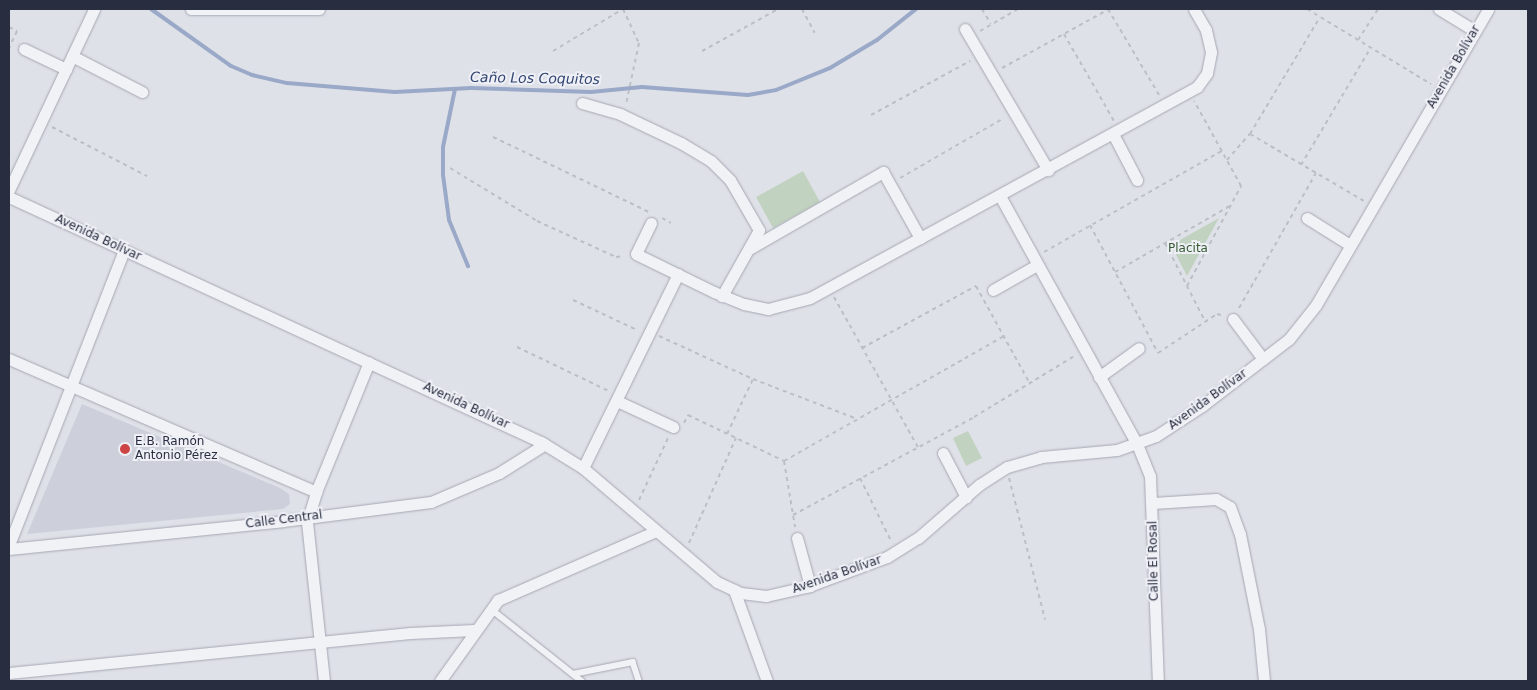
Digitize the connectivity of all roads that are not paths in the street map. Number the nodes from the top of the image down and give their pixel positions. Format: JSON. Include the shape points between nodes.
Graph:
{"nodes":[{"id":1,"x":94,"y":9,"type":"edge"},
{"id":2,"x":191,"y":9,"type":"edge"},
{"id":3,"x":319,"y":9,"type":"edge"},
{"id":4,"x":1439,"y":9,"type":"edge"},
{"id":5,"x":1488,"y":9,"type":"edge"},
{"id":6,"x":1198,"y":10,"type":"edge"},
{"id":7,"x":965,"y":29,"type":"dead end"},
{"id":8,"x":1475,"y":31,"type":"junction"},
{"id":9,"x":24,"y":50,"type":"dead end"},
{"id":10,"x":72,"y":56,"type":"junction"},
{"id":11,"x":66,"y":69,"type":"junction"},
{"id":12,"x":142,"y":92,"type":"dead end"},
{"id":13,"x":582,"y":103,"type":"dead end"},
{"id":14,"x":1116,"y":132,"type":"junction"},
{"id":15,"x":1048,"y":170,"type":"junction"},
{"id":16,"x":1137,"y":180,"type":"dead end"},
{"id":17,"x":9,"y":190,"type":"edge"},
{"id":18,"x":1000,"y":196,"type":"junction"},
{"id":19,"x":9,"y":197,"type":"edge"},
{"id":20,"x":1307,"y":218,"type":"dead end"},
{"id":21,"x":652,"y":223,"type":"dead end"},
{"id":22,"x":920,"y":238,"type":"junction"},
{"id":23,"x":1350,"y":245,"type":"junction"},
{"id":24,"x":124,"y":250,"type":"junction"},
{"id":25,"x":748,"y":250,"type":"junction"},
{"id":26,"x":1035,"y":262,"type":"junction"},
{"id":27,"x":678,"y":274,"type":"junction"},
{"id":28,"x":993,"y":290,"type":"dead end"},
{"id":29,"x":722,"y":296,"type":"junction"},
{"id":30,"x":1233,"y":319,"type":"road end"},
{"id":31,"x":1139,"y":348,"type":"dead end"},
{"id":32,"x":9,"y":359,"type":"edge"},
{"id":33,"x":1263,"y":359,"type":"junction"},
{"id":34,"x":369,"y":362,"type":"junction"},
{"id":35,"x":1098,"y":377,"type":"junction"},
{"id":36,"x":71,"y":386,"type":"junction"},
{"id":37,"x":618,"y":398,"type":"junction"},
{"id":38,"x":673,"y":427,"type":"road end"},
{"id":39,"x":545,"y":444,"type":"junction"},
{"id":40,"x":1137,"y":444,"type":"junction"},
{"id":41,"x":943,"y":453,"type":"dead end"},
{"id":42,"x":583,"y":468,"type":"junction"},
{"id":43,"x":316,"y":492,"type":"junction"},
{"id":44,"x":966,"y":497,"type":"junction"},
{"id":45,"x":1153,"y":503,"type":"junction"},
{"id":46,"x":308,"y":518,"type":"junction"},
{"id":47,"x":656,"y":531,"type":"junction"},
{"id":48,"x":797,"y":538,"type":"road end"},
{"id":49,"x":9,"y":545,"type":"edge"},
{"id":50,"x":9,"y":549,"type":"edge"},
{"id":51,"x":810,"y":586,"type":"junction"},
{"id":52,"x":734,"y":590,"type":"junction"},
{"id":53,"x":491,"y":609,"type":"junction"},
{"id":54,"x":474,"y":630,"type":"junction"},
{"id":55,"x":319,"y":643,"type":"junction"},
{"id":56,"x":9,"y":673,"type":"edge"},
{"id":57,"x":573,"y":674,"type":"junction"},
{"id":58,"x":324,"y":681,"type":"edge"},
{"id":59,"x":440,"y":681,"type":"edge"},
{"id":60,"x":582,"y":681,"type":"edge"},
{"id":61,"x":639,"y":681,"type":"edge"},
{"id":62,"x":768,"y":681,"type":"edge"},
{"id":63,"x":1158,"y":681,"type":"edge"},
{"id":64,"x":1264,"y":681,"type":"edge"}],
"edges":[{"from":1,"to":10,"type":"street"},
{"from":2,"to":3,"type":"street"},
{"from":4,"to":8,"type":"street"},
{"from":5,"to":8,"type":"street","name":"Avenida Bolívar"},
{"from":6,"to":14,"type":"street","via":[[1209,38],[1211,58],[1204,79],[1190,92]]},
{"from":7,"to":15,"type":"street"},
{"from":8,"to":23,"type":"street","name":"Avenida Bolívar"},
{"from":9,"to":11,"type":"street"},
{"from":10,"to":11,"type":"street"},
{"from":10,"to":12,"type":"street"},
{"from":11,"to":17,"type":"street"},
{"from":13,"to":25,"type":"street","via":[[620,114],[673,139],[719,168],[730,180],[759,230]]},
{"from":14,"to":15,"type":"street"},
{"from":14,"to":16,"type":"street"},
{"from":15,"to":18,"type":"street"},
{"from":18,"to":22,"type":"street"},
{"from":18,"to":26,"type":"street","name":"Calle El Rosal"},
{"from":19,"to":24,"type":"street","name":"Avenida Bolívar"},
{"from":20,"to":23,"type":"street"},
{"from":21,"to":27,"type":"street","via":[[636,254]]},
{"from":22,"to":25,"type":"street","via":[[883,172]]},
{"from":22,"to":29,"type":"street","via":[[829,288],[776,309],[755,307]]},
{"from":23,"to":33,"type":"street","name":"Avenida Bolívar","via":[[1306,318],[1289,339]]},
{"from":24,"to":34,"type":"street","name":"Avenida Bolívar"},
{"from":24,"to":36,"type":"street"},
{"from":25,"to":29,"type":"street"},
{"from":26,"to":28,"type":"street"},
{"from":26,"to":35,"type":"street","name":"Calle El Rosal"},
{"from":27,"to":29,"type":"street"},
{"from":27,"to":37,"type":"street"},
{"from":30,"to":33,"type":"street"},
{"from":31,"to":35,"type":"street"},
{"from":32,"to":36,"type":"street"},
{"from":33,"to":40,"type":"street","name":"Avenida Bolívar","via":[[1172,427]]},
{"from":34,"to":39,"type":"street","name":"Avenida Bolívar"},
{"from":34,"to":43,"type":"street"},
{"from":35,"to":40,"type":"street","name":"Calle El Rosal"},
{"from":36,"to":43,"type":"street"},
{"from":36,"to":49,"type":"street"},
{"from":37,"to":38,"type":"street"},
{"from":37,"to":42,"type":"street"},
{"from":39,"to":42,"type":"street","name":"Avenida Bolívar"},
{"from":39,"to":46,"type":"street","name":"Calle Central","via":[[499,473],[439,500]]},
{"from":40,"to":44,"type":"street","name":"Avenida Bolívar","via":[[1092,454],[1041,457],[1007,467]]},
{"from":40,"to":45,"type":"street","name":"Calle El Rosal","via":[[1150,476]]},
{"from":41,"to":44,"type":"street"},
{"from":42,"to":47,"type":"street","name":"Avenida Bolívar"},
{"from":43,"to":46,"type":"street"},
{"from":44,"to":51,"type":"street","name":"Avenida Bolívar","via":[[897,552]]},
{"from":45,"to":63,"type":"street","name":"Calle El Rosal"},
{"from":45,"to":64,"type":"street","via":[[1216,499],[1230,507],[1240,534]]},
{"from":46,"to":50,"type":"street","name":"Calle Central"},
{"from":46,"to":55,"type":"street","via":[[306,534]]},
{"from":47,"to":52,"type":"street","name":"Avenida Bolívar","via":[[717,582]]},
{"from":47,"to":53,"type":"street","via":[[506,595]]},
{"from":48,"to":51,"type":"street"},
{"from":51,"to":52,"type":"street","name":"Avenida Bolívar","via":[[766,596]]},
{"from":52,"to":62,"type":"street"},
{"from":53,"to":54,"type":"street"},
{"from":53,"to":57,"type":"lane"},
{"from":54,"to":55,"type":"street"},
{"from":54,"to":59,"type":"street"},
{"from":55,"to":56,"type":"street"},
{"from":55,"to":58,"type":"street"},
{"from":57,"to":60,"type":"lane"},
{"from":57,"to":61,"type":"lane","via":[[633,662]]}]}
